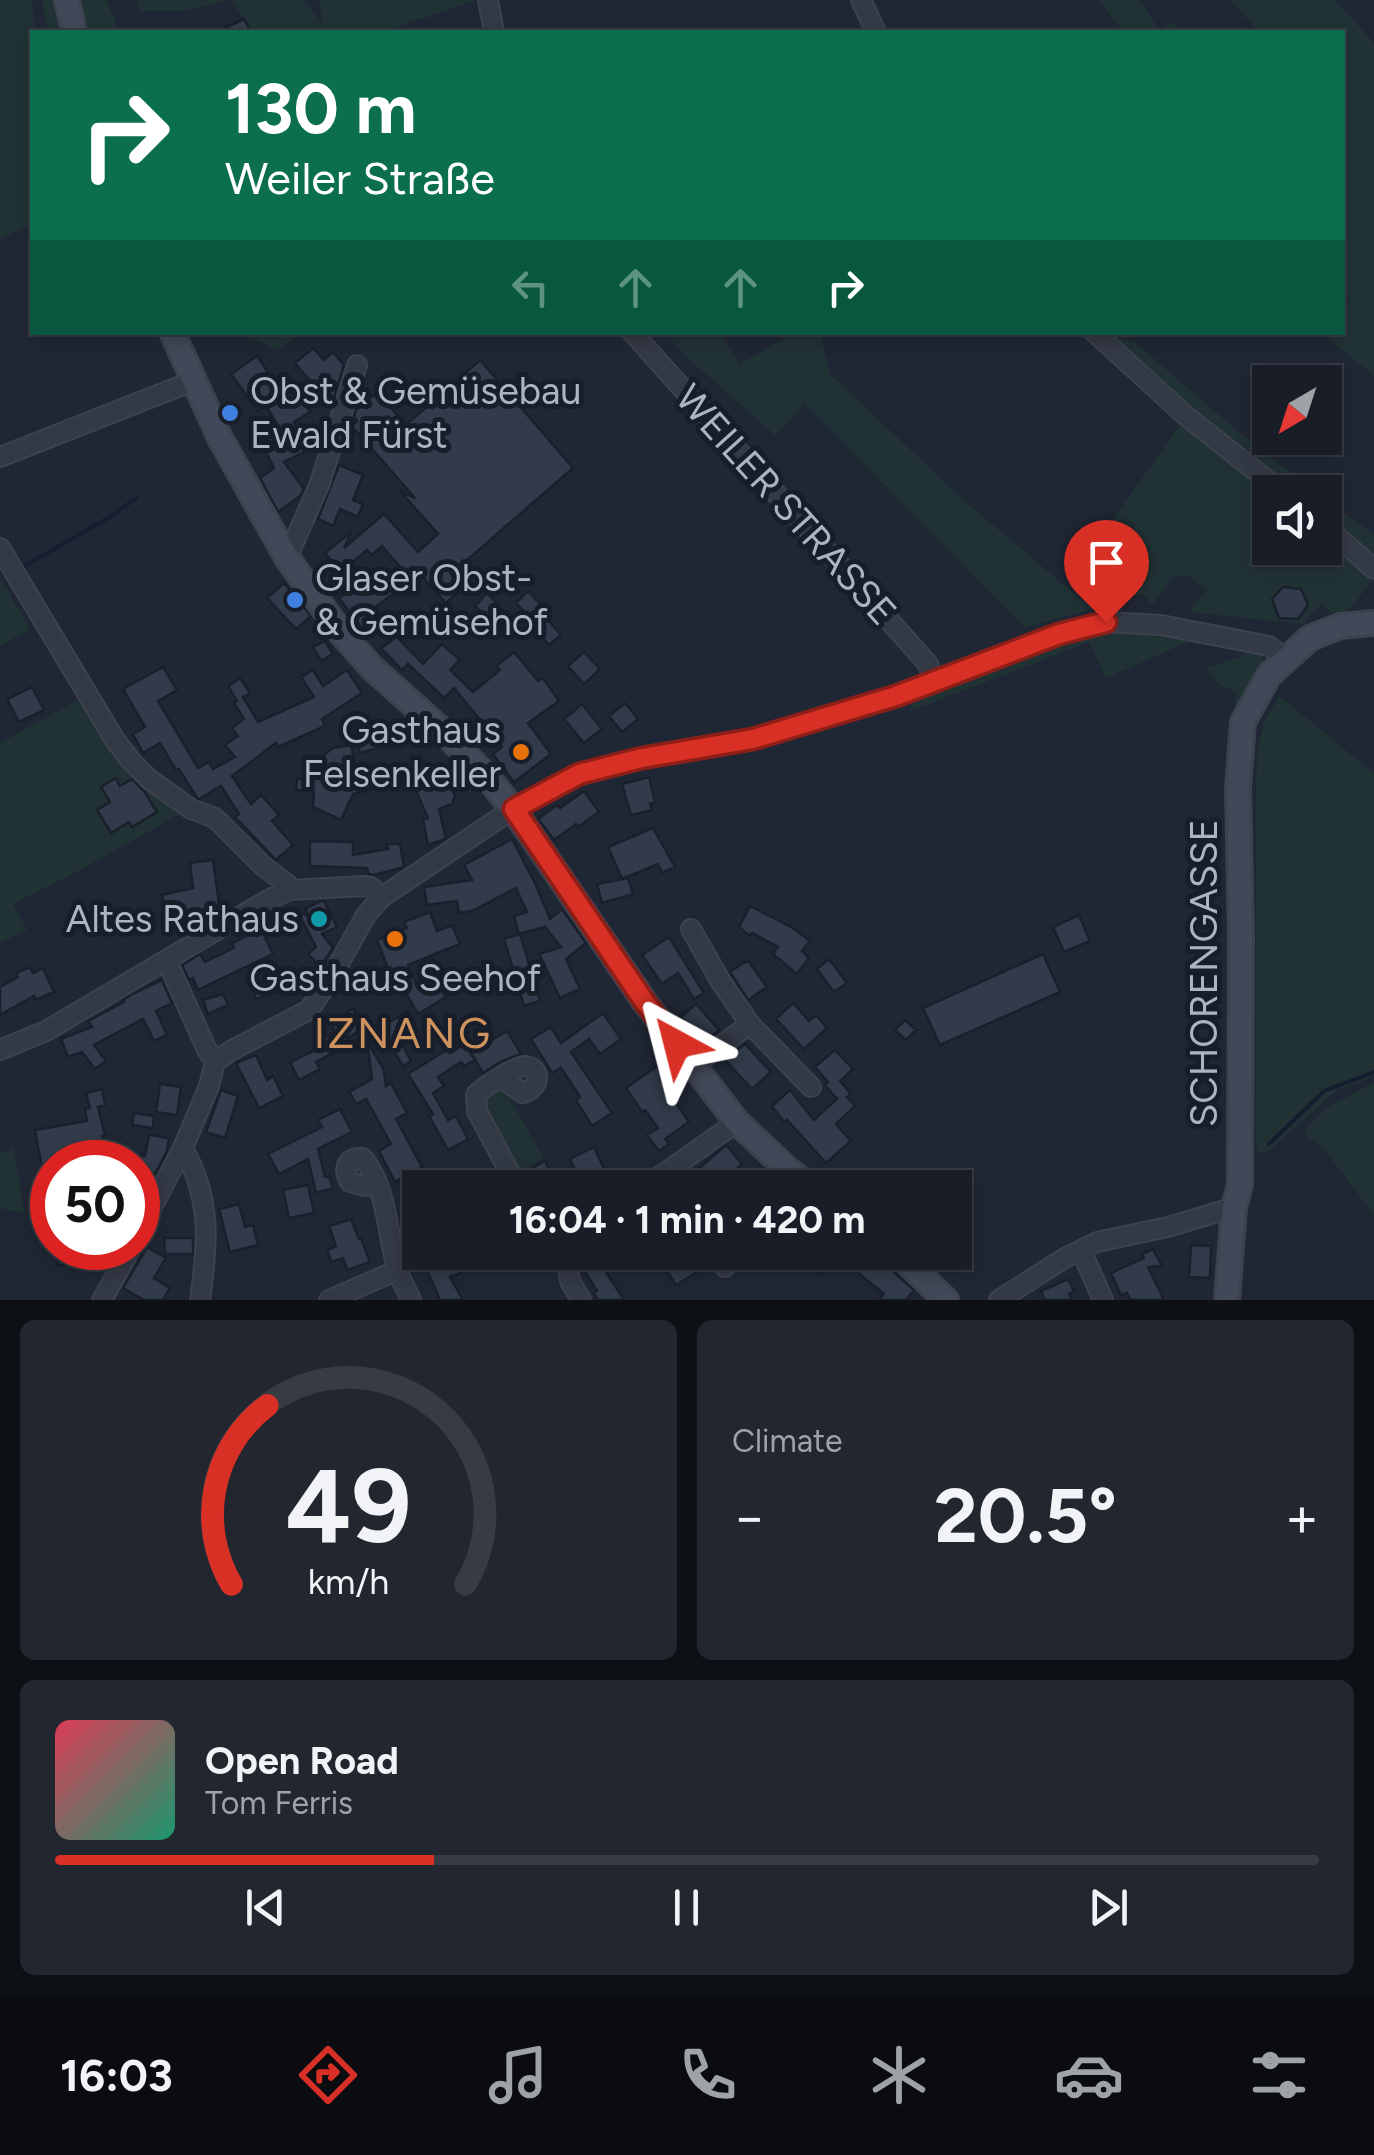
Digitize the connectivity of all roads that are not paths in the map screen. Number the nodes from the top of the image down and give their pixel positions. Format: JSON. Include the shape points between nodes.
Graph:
{"nodes":[{"id":1,"x":67,"y":0,"type":"edge"},
{"id":2,"x":488,"y":0,"type":"edge"},
{"id":3,"x":861,"y":0,"type":"edge"},
{"id":4,"x":74,"y":30,"type":"edge"},
{"id":5,"x":494,"y":30,"type":"edge"},
{"id":6,"x":875,"y":30,"type":"edge"},
{"id":7,"x":173,"y":335,"type":"edge"},
{"id":8,"x":635,"y":335,"type":"edge"},
{"id":9,"x":1097,"y":335,"type":"edge"},
{"id":10,"x":357,"y":365,"type":"dead end"},
{"id":11,"x":193,"y":381,"type":"junction"},
{"id":12,"x":0,"y":457,"type":"edge"},
{"id":13,"x":1261,"y":475,"type":"edge"},
{"id":14,"x":1342,"y":541,"type":"edge"},
{"id":15,"x":0,"y":548,"type":"edge"},
{"id":16,"x":287,"y":558,"type":"junction"},
{"id":17,"x":1374,"y":568,"type":"edge"},
{"id":18,"x":1374,"y":623,"type":"edge"},
{"id":19,"x":1285,"y":658,"type":"junction"},
{"id":20,"x":933,"y":680,"type":"junction"},
{"id":21,"x":514,"y":809,"type":"junction"},
{"id":22,"x":290,"y":890,"type":"junction"},
{"id":23,"x":382,"y":897,"type":"junction"},
{"id":24,"x":691,"y":929,"type":"dead end"},
{"id":25,"x":167,"y":961,"type":"junction"},
{"id":26,"x":750,"y":1024,"type":"junction"},
{"id":27,"x":0,"y":1050,"type":"edge"},
{"id":28,"x":215,"y":1062,"type":"junction"},
{"id":29,"x":693,"y":1066,"type":"junction"},
{"id":30,"x":502,"y":1079,"type":"dead end"},
{"id":31,"x":811,"y":1087,"type":"dead end"},
{"id":32,"x":736,"y":1122,"type":"junction"},
{"id":33,"x":183,"y":1148,"type":"junction"},
{"id":34,"x":508,"y":1170,"type":"edge"},
{"id":35,"x":681,"y":1170,"type":"edge"},
{"id":36,"x":788,"y":1170,"type":"edge"},
{"id":37,"x":378,"y":1185,"type":"dead end"},
{"id":38,"x":160,"y":1192,"type":"edge"},
{"id":39,"x":1234,"y":1207,"type":"junction"},
{"id":40,"x":1080,"y":1250,"type":"junction"},
{"id":41,"x":118,"y":1270,"type":"edge"},
{"id":42,"x":398,"y":1270,"type":"junction"},
{"id":43,"x":568,"y":1270,"type":"edge"},
{"id":44,"x":915,"y":1270,"type":"edge"},
{"id":45,"x":102,"y":1300,"type":"edge"},
{"id":46,"x":200,"y":1300,"type":"edge"},
{"id":47,"x":329,"y":1300,"type":"edge"},
{"id":48,"x":411,"y":1300,"type":"edge"},
{"id":49,"x":581,"y":1300,"type":"edge"},
{"id":50,"x":946,"y":1300,"type":"edge"},
{"id":51,"x":999,"y":1300,"type":"edge"},
{"id":52,"x":1102,"y":1300,"type":"edge"},
{"id":53,"x":1227,"y":1300,"type":"edge"}],
"edges":[{"from":1,"to":4,"type":"main road"},
{"from":2,"to":5,"type":"street"},
{"from":3,"to":6,"type":"street"},
{"from":7,"to":11,"type":"main road"},
{"from":8,"to":20,"type":"street","name":"WEILER STRASSE","via":[[928,664]]},
{"from":9,"to":13,"type":"street"},
{"from":10,"to":16,"type":"street","via":[[320,483]]},
{"from":11,"to":12,"type":"street"},
{"from":11,"to":16,"type":"main road"},
{"from":14,"to":17,"type":"street"},
{"from":15,"to":22,"type":"street","via":[[131,762],[191,809],[215,818]]},
{"from":16,"to":21,"type":"main road","via":[[372,668],[445,733]]},
{"from":18,"to":19,"type":"main road","via":[[1340,626]]},
{"from":19,"to":20,"type":"street","via":[[1269,646],[1238,639],[1106,622]]},
{"from":19,"to":39,"type":"main road","name":"SCHORENGASSE","via":[[1243,722],[1240,1185]]},
{"from":20,"to":21,"type":"street","via":[[753,739],[579,774]]},
{"from":21,"to":23,"type":"street"},
{"from":21,"to":29,"type":"main road"},
{"from":22,"to":23,"type":"street","via":[[363,886]]},
{"from":22,"to":25,"type":"street"},
{"from":23,"to":28,"type":"street","via":[[309,1010]]},
{"from":24,"to":26,"type":"street"},
{"from":25,"to":27,"type":"street"},
{"from":25,"to":28,"type":"street"},
{"from":26,"to":29,"type":"street"},
{"from":26,"to":31,"type":"street"},
{"from":28,"to":33,"type":"street"},
{"from":29,"to":32,"type":"main road"},
{"from":30,"to":34,"type":"street","via":[[484,1086],[476,1102]]},
{"from":32,"to":35,"type":"street"},
{"from":32,"to":36,"type":"main road"},
{"from":33,"to":38,"type":"street"},
{"from":33,"to":46,"type":"street","via":[[207,1225]]},
{"from":37,"to":42,"type":"street"},
{"from":39,"to":40,"type":"street"},
{"from":39,"to":53,"type":"main road","name":"SCHORENGASSE"},
{"from":40,"to":51,"type":"street"},
{"from":40,"to":52,"type":"street"},
{"from":41,"to":45,"type":"street"},
{"from":42,"to":47,"type":"street"},
{"from":42,"to":48,"type":"street"},
{"from":43,"to":49,"type":"street"},
{"from":44,"to":50,"type":"main road"}]}
